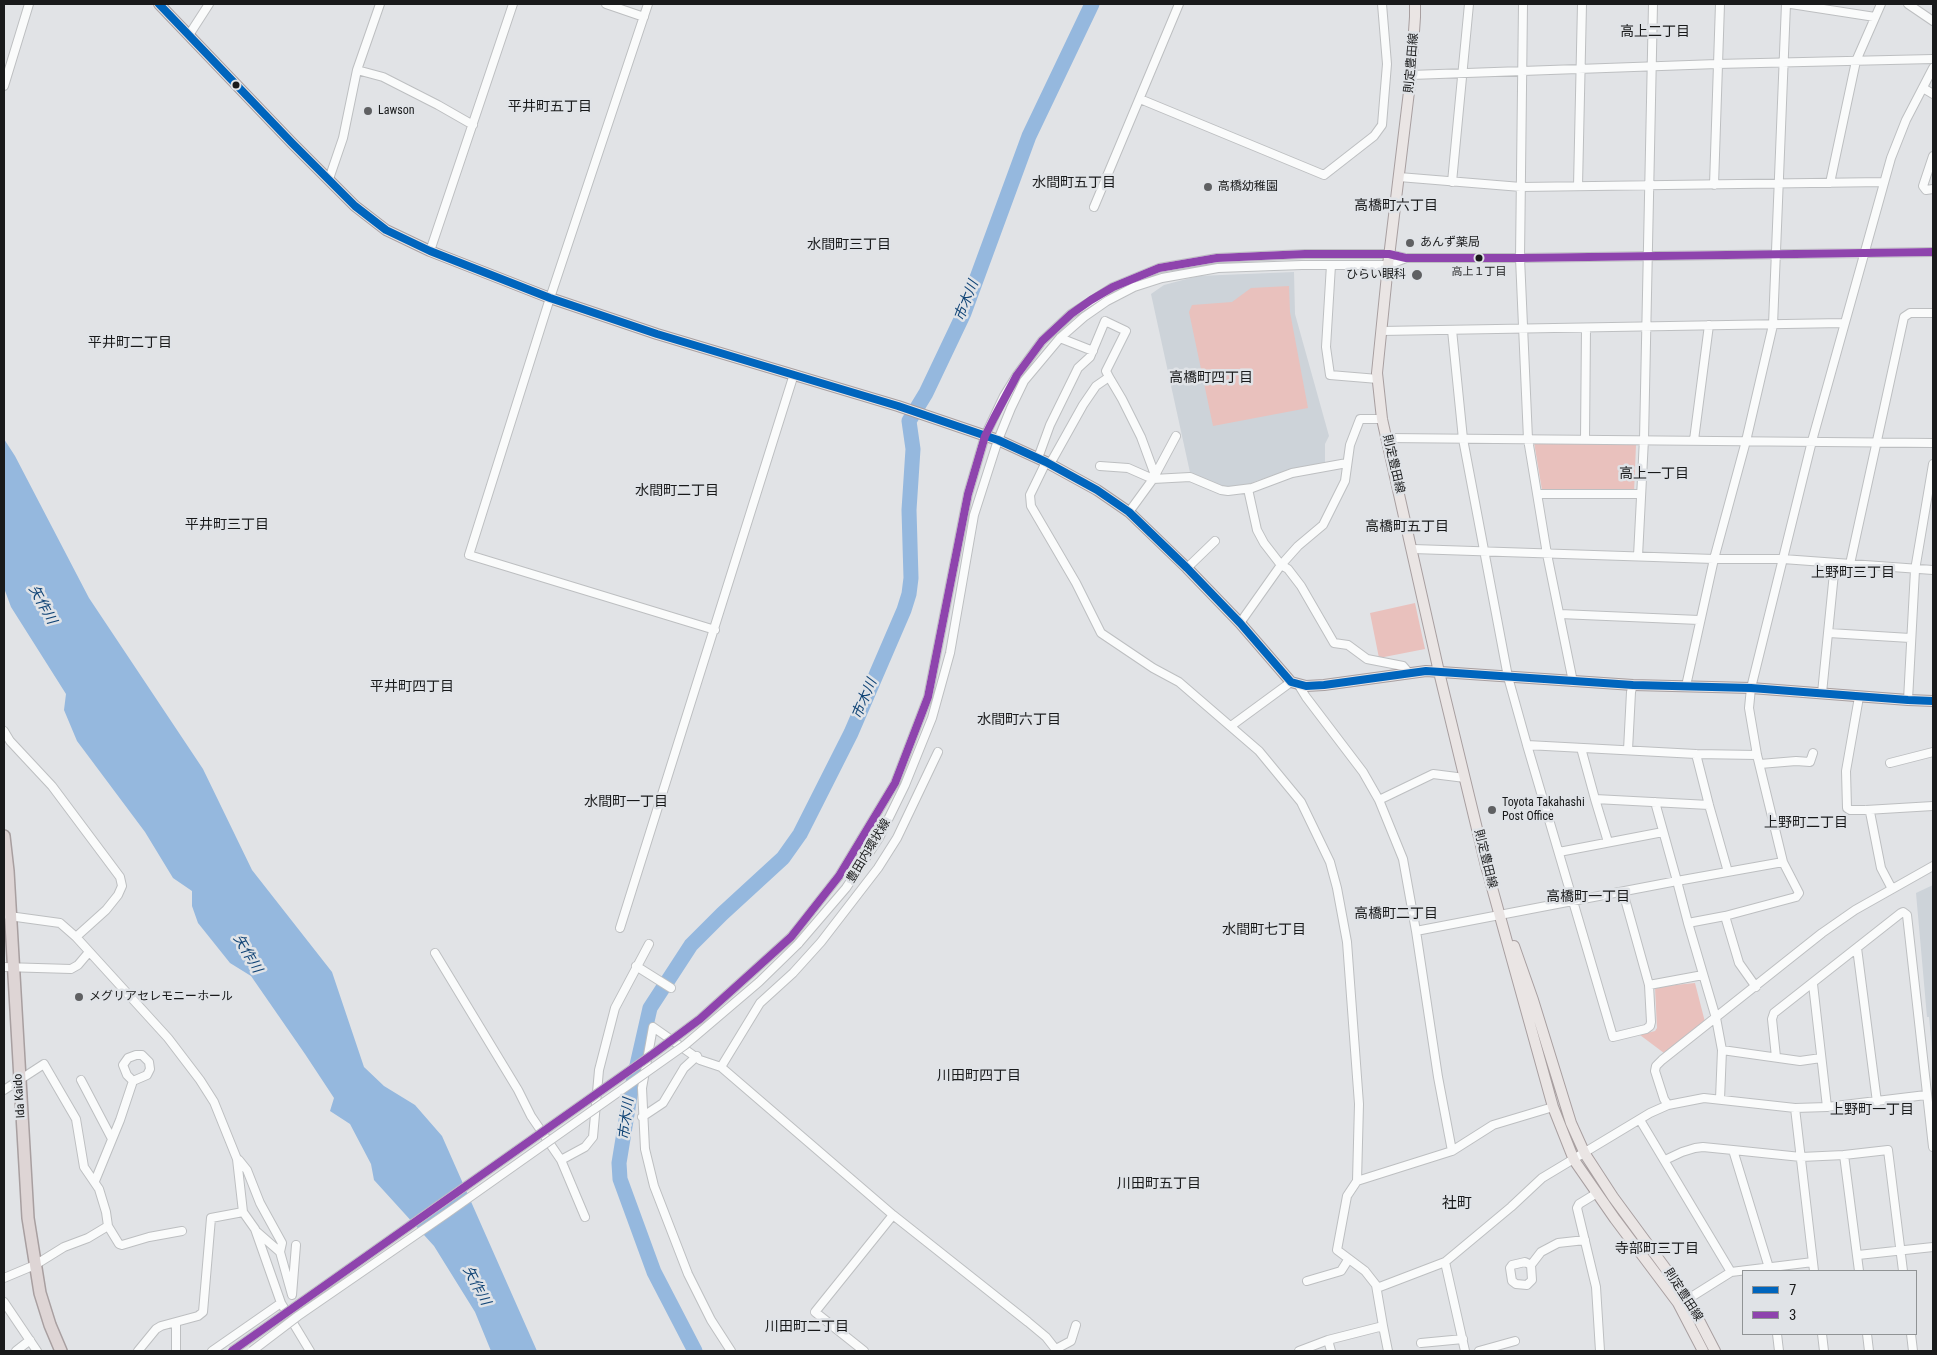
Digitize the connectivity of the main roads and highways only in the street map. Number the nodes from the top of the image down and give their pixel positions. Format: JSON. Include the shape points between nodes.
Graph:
{"nodes":[{"id":1,"x":160,"y":4,"type":"edge"},
{"id":2,"x":1415,"y":4,"type":"edge"},
{"id":3,"x":1439,"y":672,"type":"junction"},
{"id":4,"x":1933,"y":701,"type":"edge"},
{"id":5,"x":4,"y":836,"type":"edge"},
{"id":6,"x":1500,"y":916,"type":"junction"},
{"id":7,"x":8,"y":968,"type":"edge"},
{"id":8,"x":60,"y":1351,"type":"edge"},
{"id":9,"x":1703,"y":1351,"type":"edge"},
{"id":10,"x":1716,"y":1351,"type":"edge"}],
"edges":[{"from":1,"to":3,"type":"main road","via":[[355,206],[386,230],[430,251],[550,298],[928,416],[998,440],[1044,461],[1129,512],[1187,568],[1295,683],[1324,685]]},
{"from":2,"to":3,"type":"main road","name":"則定豊田線","via":[[1411,75],[1388,260],[1378,379],[1382,419]]},
{"from":3,"to":4,"type":"main road"},
{"from":3,"to":6,"type":"main road","name":"則定豊田線"},
{"from":5,"to":7,"type":"highway","name":"Ida Kaido","via":[[8,871]]},
{"from":6,"to":9,"type":"main road","name":"則定豊田線","via":[[1553,1107],[1574,1160],[1674,1296]]},
{"from":6,"to":10,"type":"main road","name":"則定豊田線","via":[[1533,1000],[1571,1123],[1585,1154],[1688,1299]]},
{"from":7,"to":8,"type":"highway","name":"Ida Kaido","via":[[28,1218],[46,1314]]}]}
